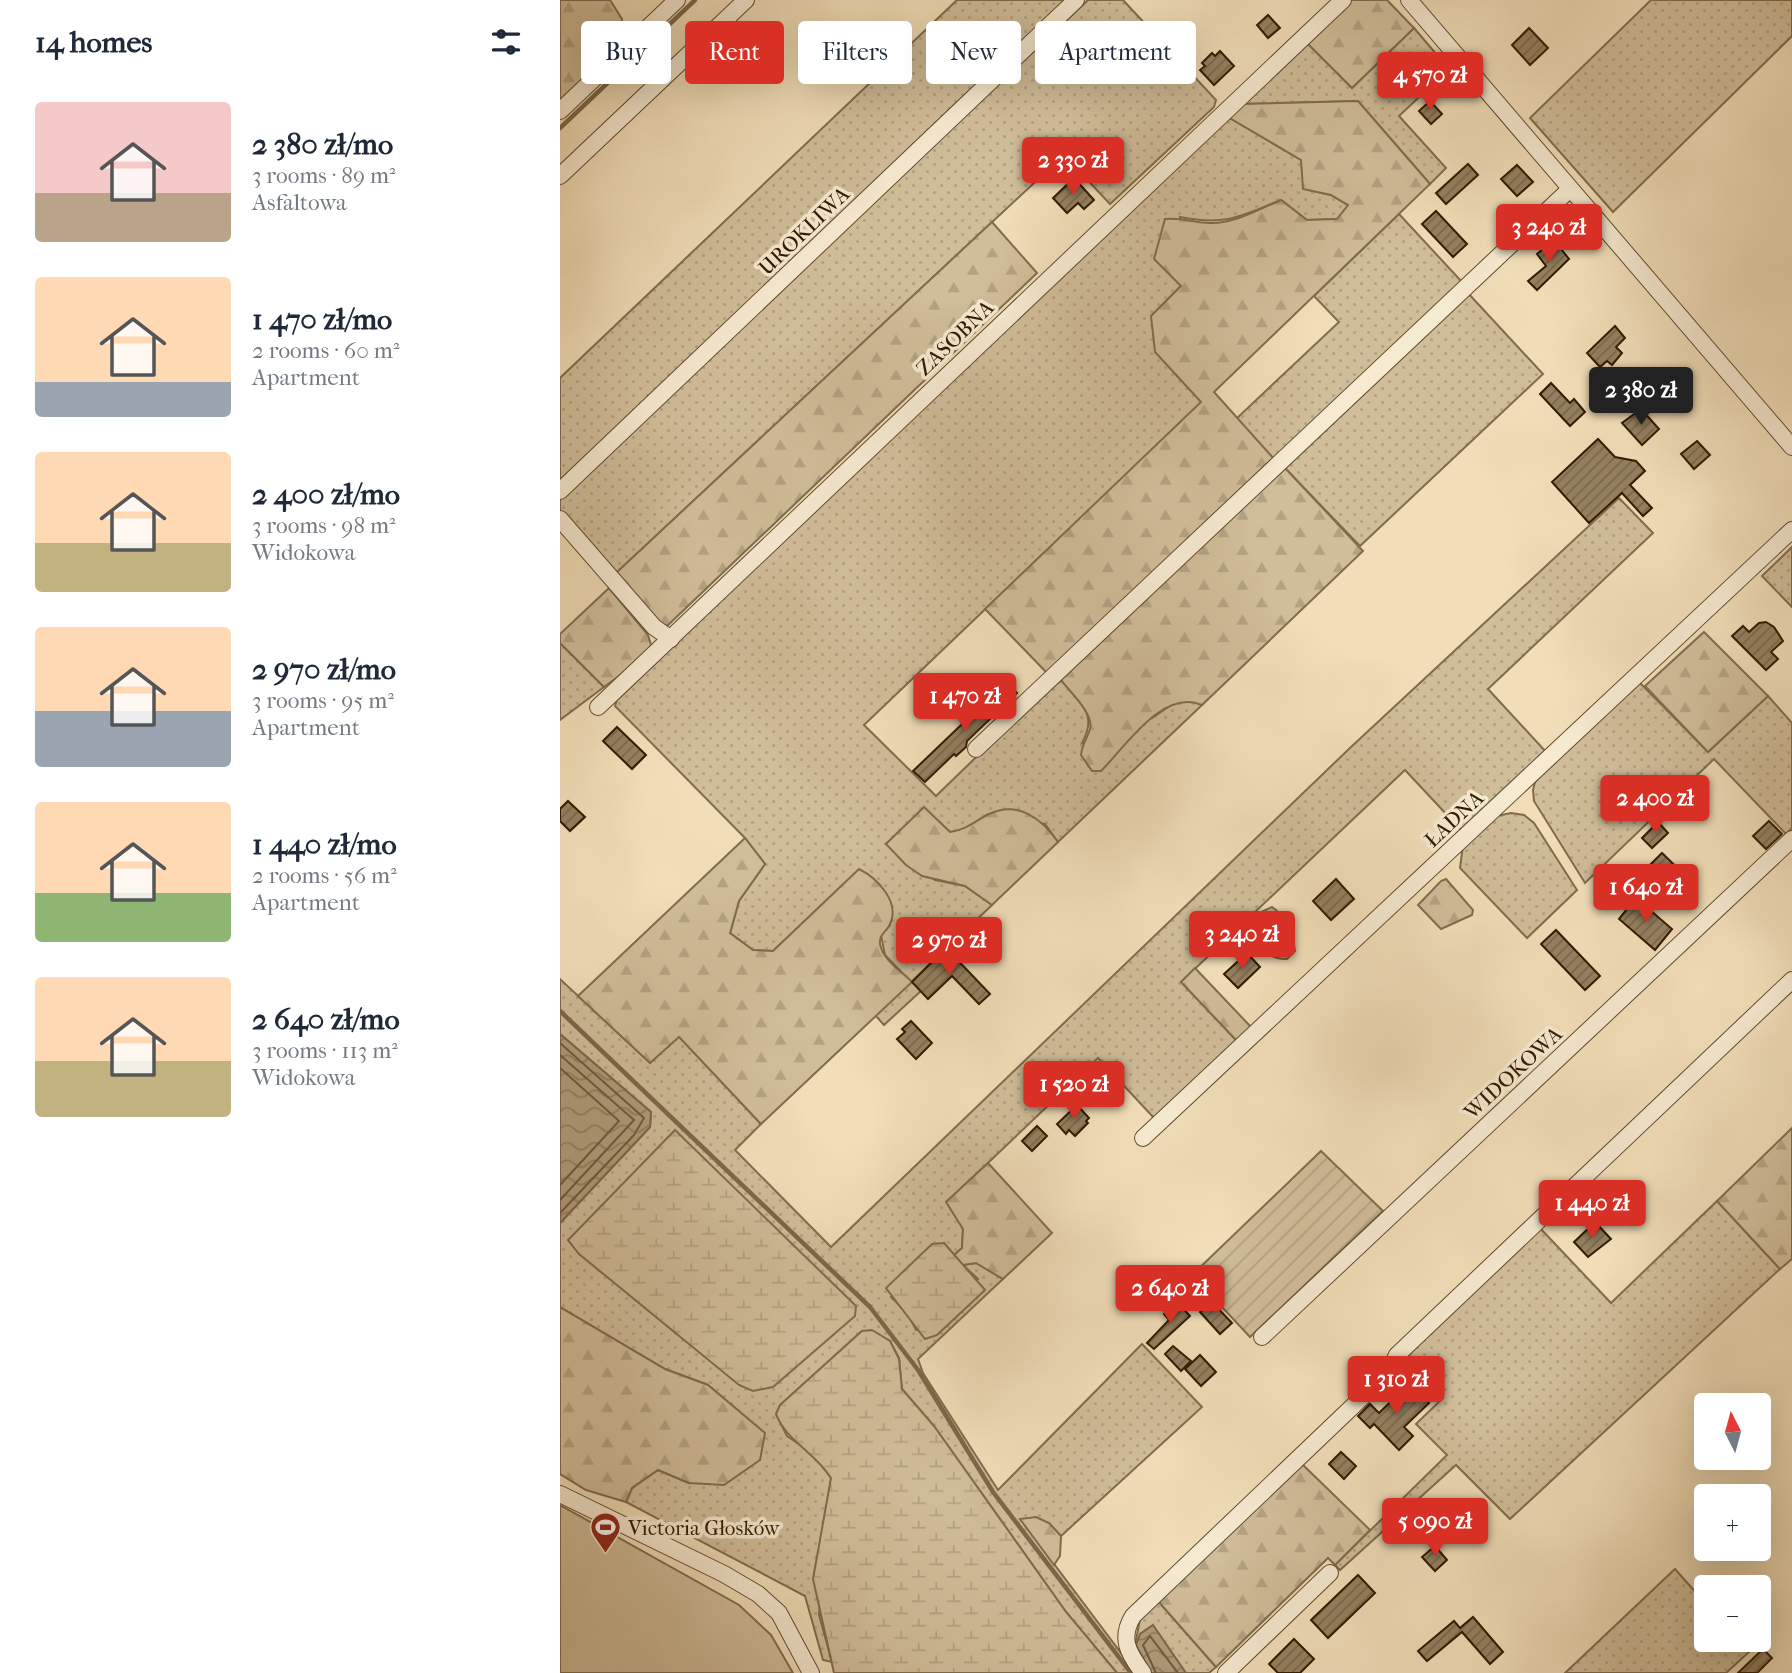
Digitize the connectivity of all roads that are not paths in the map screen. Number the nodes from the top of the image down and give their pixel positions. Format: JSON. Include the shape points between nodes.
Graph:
{"nodes":[{"id":1,"x":677,"y":0,"type":"edge"},
{"id":2,"x":746,"y":0,"type":"edge"},
{"id":3,"x":1076,"y":0,"type":"edge"},
{"id":4,"x":1343,"y":0,"type":"edge"},
{"id":5,"x":1409,"y":0,"type":"edge"},
{"id":6,"x":560,"y":111,"type":"edge"},
{"id":7,"x":560,"y":176,"type":"edge"},
{"id":8,"x":1569,"y":190,"type":"junction"},
{"id":9,"x":1792,"y":447,"type":"edge"},
{"id":10,"x":560,"y":491,"type":"edge"},
{"id":11,"x":560,"y":519,"type":"edge"},
{"id":12,"x":1792,"y":530,"type":"edge"},
{"id":13,"x":671,"y":639,"type":"junction"},
{"id":14,"x":598,"y":707,"type":"dead end"},
{"id":15,"x":976,"y":749,"type":"dead end"},
{"id":16,"x":1792,"y":839,"type":"edge"},
{"id":17,"x":1792,"y":979,"type":"edge"},
{"id":18,"x":1143,"y":1138,"type":"dead end"},
{"id":19,"x":1262,"y":1338,"type":"dead end"},
{"id":20,"x":560,"y":1494,"type":"edge"},
{"id":21,"x":1330,"y":1573,"type":"dead end"},
{"id":22,"x":811,"y":1673,"type":"edge"},
{"id":23,"x":1143,"y":1673,"type":"edge"},
{"id":24,"x":1226,"y":1673,"type":"edge"}],
"edges":[{"from":1,"to":6,"type":"street"},
{"from":2,"to":7,"type":"street"},
{"from":3,"to":10,"type":"street","name":"UROKLIWA"},
{"from":4,"to":13,"type":"street","name":"ZASOBNA"},
{"from":5,"to":8,"type":"street"},
{"from":8,"to":9,"type":"street"},
{"from":8,"to":15,"type":"street"},
{"from":11,"to":13,"type":"street","via":[[654,627]]},
{"from":12,"to":18,"type":"street","name":"ŁADNA"},
{"from":13,"to":14,"type":"street","name":"ZASOBNA"},
{"from":16,"to":19,"type":"street","name":"WIDOKOWA"},
{"from":17,"to":23,"type":"street","via":[[1397,1355],[1373,1387],[1133,1616],[1125,1638],[1128,1652]]},
{"from":20,"to":22,"type":"street","via":[[758,1594],[779,1613]]},
{"from":21,"to":24,"type":"street"}]}
